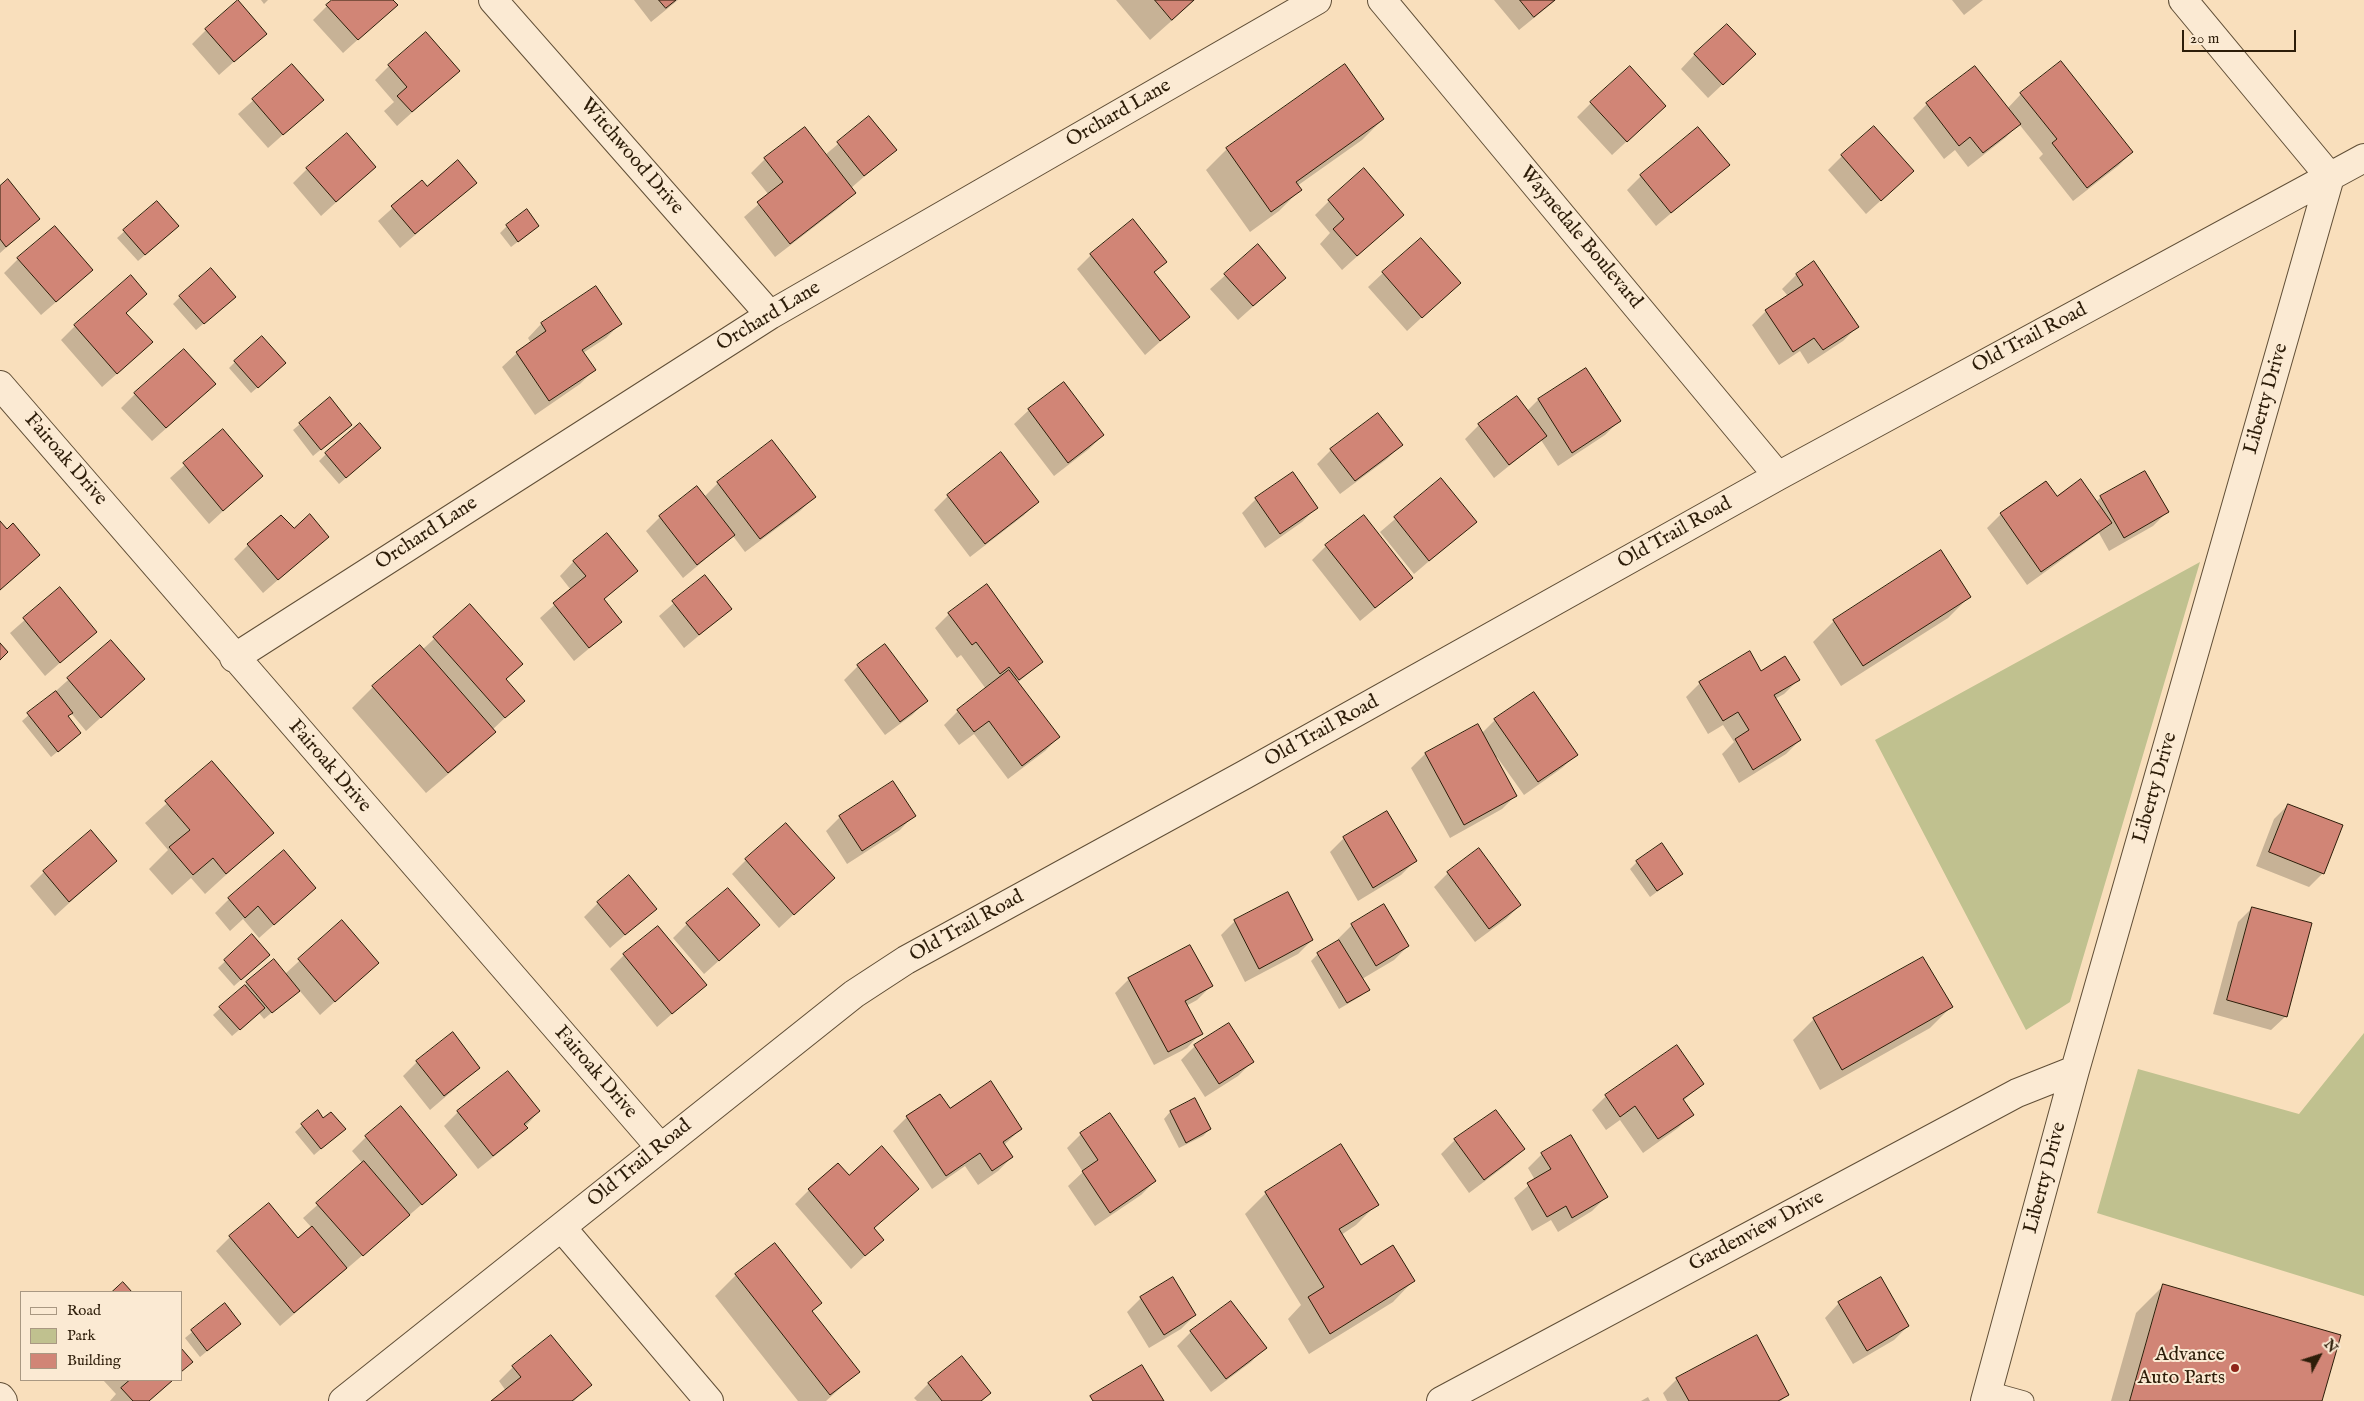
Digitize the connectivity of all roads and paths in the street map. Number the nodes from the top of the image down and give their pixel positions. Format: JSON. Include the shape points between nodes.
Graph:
{"nodes":[{"id":1,"x":493,"y":0,"type":"edge"},
{"id":2,"x":1317,"y":0,"type":"edge"},
{"id":3,"x":1382,"y":0,"type":"edge"},
{"id":4,"x":2184,"y":0,"type":"edge"},
{"id":5,"x":2364,"y":158,"type":"edge"},
{"id":6,"x":2330,"y":177,"type":"junction"},
{"id":7,"x":770,"y":315,"type":"junction"},
{"id":8,"x":0,"y":385,"type":"edge"},
{"id":9,"x":1778,"y":476,"type":"junction"},
{"id":10,"x":234,"y":658,"type":"junction"},
{"id":11,"x":2075,"y":1070,"type":"junction"},
{"id":12,"x":660,"y":1148,"type":"junction"},
{"id":13,"x":562,"y":1228,"type":"junction"},
{"id":14,"x":1987,"y":1396,"type":"edge"},
{"id":15,"x":0,"y":1398,"type":"edge"},
{"id":16,"x":3,"y":1401,"type":"edge"},
{"id":17,"x":343,"y":1401,"type":"edge"},
{"id":18,"x":709,"y":1401,"type":"edge"},
{"id":19,"x":1441,"y":1401,"type":"edge"},
{"id":20,"x":2024,"y":1401,"type":"edge"}],
"edges":[{"from":1,"to":7,"type":"street","name":"Witchwood Drive"},
{"from":2,"to":7,"type":"street","name":"Orchard Lane"},
{"from":3,"to":9,"type":"street","name":"Waynedale Boulevard"},
{"from":4,"to":6,"type":"street"},
{"from":5,"to":6,"type":"street","name":"Old Trail Road"},
{"from":6,"to":9,"type":"street","name":"Old Trail Road"},
{"from":6,"to":11,"type":"street","name":"Liberty Drive"},
{"from":7,"to":10,"type":"street","name":"Orchard Lane"},
{"from":8,"to":10,"type":"street","name":"Fairoak Drive"},
{"from":9,"to":12,"type":"street","name":"Old Trail Road","via":[[1244,776],[906,960],[854,994]]},
{"from":10,"to":12,"type":"street","name":"Fairoak Drive"},
{"from":11,"to":14,"type":"street","name":"Liberty Drive"},
{"from":11,"to":19,"type":"street","name":"Gardenview Drive","via":[[2017,1093]]},
{"from":12,"to":13,"type":"street","name":"Old Trail Road"},
{"from":13,"to":17,"type":"street","name":"Old Trail Road"},
{"from":13,"to":18,"type":"street"},
{"from":14,"to":20,"type":"lane"},
{"from":15,"to":16,"type":"street"}]}
